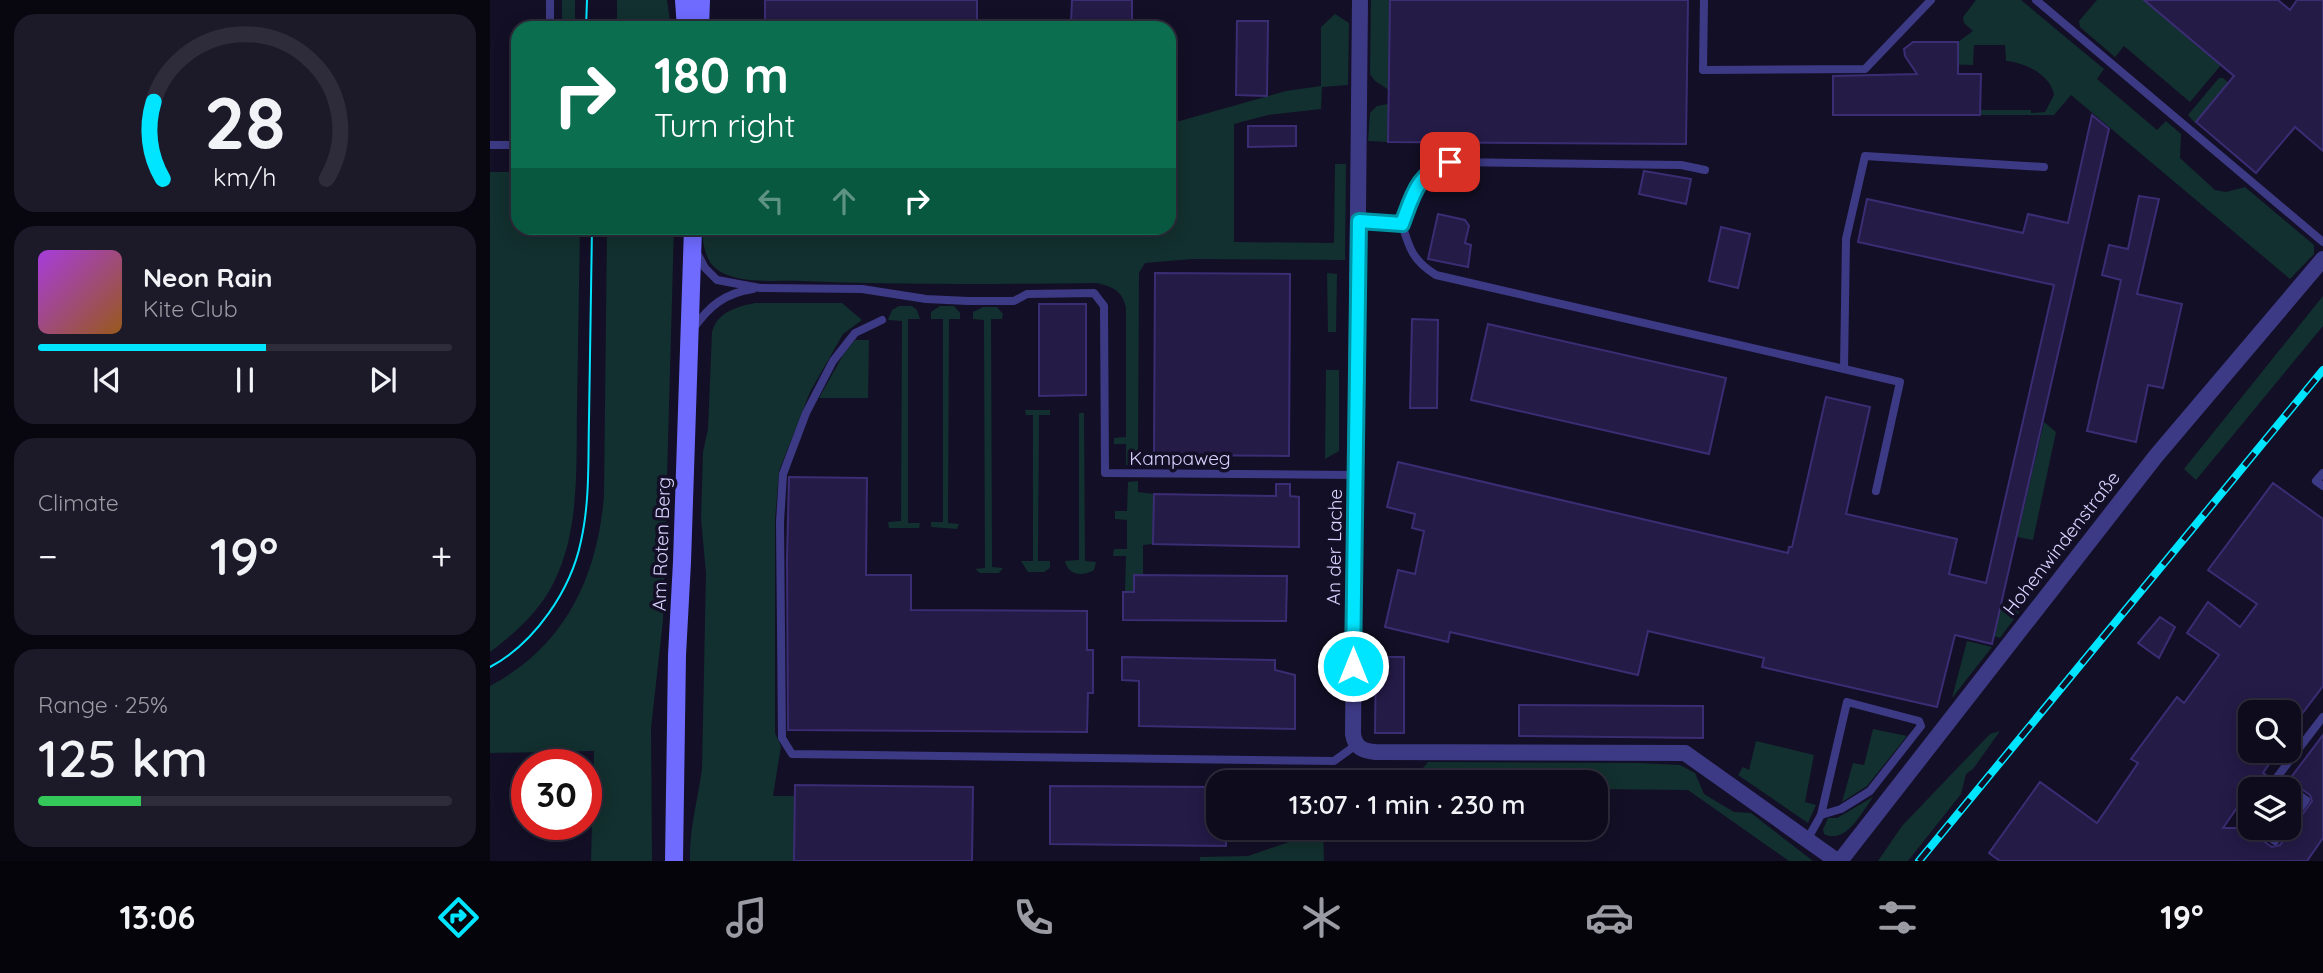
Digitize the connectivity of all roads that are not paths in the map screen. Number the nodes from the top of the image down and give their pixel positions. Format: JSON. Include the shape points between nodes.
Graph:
{"nodes":[{"id":1,"x":550,"y":0,"type":"edge"},
{"id":2,"x":684,"y":0,"type":"edge"},
{"id":3,"x":701,"y":0,"type":"edge"},
{"id":4,"x":1360,"y":0,"type":"edge"},
{"id":5,"x":1704,"y":0,"type":"edge"},
{"id":6,"x":1931,"y":0,"type":"edge"},
{"id":7,"x":2036,"y":0,"type":"edge"},
{"id":8,"x":550,"y":21,"type":"edge"},
{"id":9,"x":686,"y":21,"type":"edge"},
{"id":10,"x":700,"y":21,"type":"edge"},
{"id":11,"x":490,"y":145,"type":"edge"},
{"id":12,"x":511,"y":145,"type":"edge"},
{"id":13,"x":2044,"y":167,"type":"dead end"},
{"id":14,"x":1704,"y":170,"type":"dead end"},
{"id":15,"x":1359,"y":221,"type":"junction"},
{"id":16,"x":1402,"y":224,"type":"junction"},
{"id":17,"x":693,"y":237,"type":"edge"},
{"id":18,"x":2323,"y":242,"type":"edge"},
{"id":19,"x":2323,"y":258,"type":"edge"},
{"id":20,"x":760,"y":288,"type":"junction"},
{"id":21,"x":882,"y":320,"type":"dead end"},
{"id":22,"x":690,"y":334,"type":"junction"},
{"id":23,"x":1844,"y":369,"type":"junction"},
{"id":24,"x":2323,"y":473,"type":"edge"},
{"id":25,"x":1355,"y":475,"type":"junction"},
{"id":26,"x":2323,"y":486,"type":"edge"},
{"id":27,"x":1876,"y":491,"type":"dead end"},
{"id":28,"x":2323,"y":717,"type":"edge"},
{"id":29,"x":1356,"y":745,"type":"junction"},
{"id":30,"x":2278,"y":777,"type":"edge"},
{"id":31,"x":1821,"y":815,"type":"junction"},
{"id":32,"x":1807,"y":840,"type":"junction"},
{"id":33,"x":674,"y":861,"type":"edge"},
{"id":34,"x":1839,"y":861,"type":"edge"}],
"edges":[{"from":1,"to":8,"type":"lane"},
{"from":2,"to":9,"type":"main road"},
{"from":3,"to":10,"type":"main road"},
{"from":4,"to":15,"type":"street","name":"An der Lache"},
{"from":5,"to":6,"type":"lane","via":[[1703,70],[1864,69]]},
{"from":7,"to":18,"type":"lane"},
{"from":11,"to":12,"type":"lane"},
{"from":13,"to":23,"type":"lane","via":[[1865,156],[1846,239]]},
{"from":14,"to":16,"type":"lane","via":[[1681,164],[1450,162],[1434,167],[1420,181]]},
{"from":15,"to":16,"type":"lane"},
{"from":15,"to":25,"type":"street","name":"An der Lache"},
{"from":16,"to":23,"type":"lane","via":[[1409,248],[1422,267],[1436,275]]},
{"from":17,"to":20,"type":"lane","via":[[705,268],[717,280]]},
{"from":17,"to":22,"type":"main road","name":"Am Roten Berg"},
{"from":19,"to":34,"type":"street","name":"Hohenwindenstraße","via":[[2155,456]]},
{"from":20,"to":22,"type":"lane","via":[[713,303]]},
{"from":20,"to":25,"type":"lane","name":"Kampaweg","via":[[862,289],[968,301],[1094,293],[1104,306],[1105,473]]},
{"from":21,"to":29,"type":"lane","via":[[855,333],[833,361],[806,413],[783,474],[782,738],[792,754],[1334,761]]},
{"from":22,"to":33,"type":"main road","name":"Am Roten Berg"},
{"from":23,"to":27,"type":"lane","via":[[1900,382]]},
{"from":24,"to":26,"type":"lane","via":[[2316,481]]},
{"from":25,"to":29,"type":"street","name":"An der Lache"},
{"from":28,"to":30,"type":"lane"},
{"from":29,"to":32,"type":"street","via":[[1375,752],[1685,753]]},
{"from":31,"to":31,"type":"lane","via":[[1847,702],[1919,721],[1921,726],[1870,791]]},
{"from":31,"to":32,"type":"lane"},
{"from":32,"to":34,"type":"street"}]}
